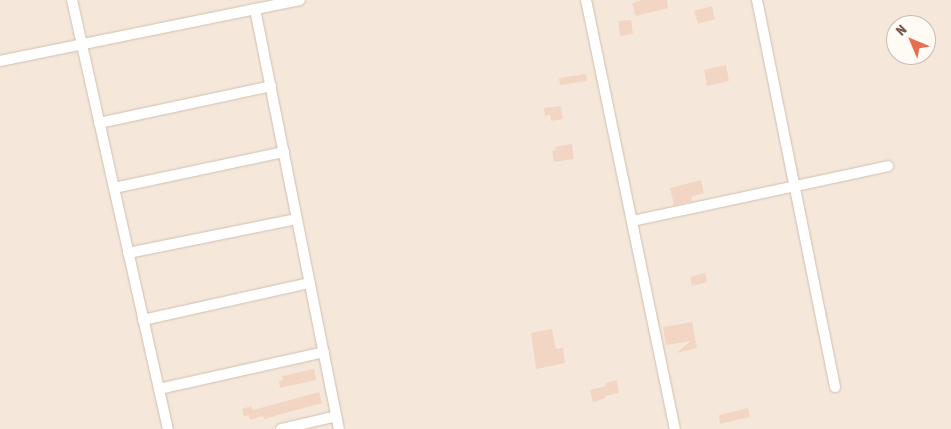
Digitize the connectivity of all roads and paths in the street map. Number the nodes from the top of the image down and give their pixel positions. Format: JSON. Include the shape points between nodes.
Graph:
{"nodes":[{"id":1,"x":72,"y":0,"type":"edge"},
{"id":2,"x":300,"y":0,"type":"edge"},
{"id":3,"x":586,"y":0,"type":"edge"},
{"id":4,"x":757,"y":0,"type":"edge"},
{"id":5,"x":255,"y":9,"type":"junction"},
{"id":6,"x":82,"y":44,"type":"junction"},
{"id":7,"x":0,"y":60,"type":"edge"},
{"id":8,"x":270,"y":86,"type":"junction"},
{"id":9,"x":99,"y":122,"type":"junction"},
{"id":10,"x":284,"y":152,"type":"junction"},
{"id":11,"x":888,"y":166,"type":"dead end"},
{"id":12,"x":794,"y":186,"type":"junction"},
{"id":13,"x":114,"y":188,"type":"junction"},
{"id":14,"x":297,"y":219,"type":"junction"},
{"id":15,"x":632,"y":220,"type":"junction"},
{"id":16,"x":128,"y":253,"type":"junction"},
{"id":17,"x":310,"y":283,"type":"junction"},
{"id":18,"x":143,"y":320,"type":"junction"},
{"id":19,"x":324,"y":352,"type":"junction"},
{"id":20,"x":835,"y":387,"type":"dead end"},
{"id":21,"x":159,"y":389,"type":"junction"},
{"id":22,"x":336,"y":416,"type":"junction"},
{"id":23,"x":168,"y":429,"type":"edge"},
{"id":24,"x":281,"y":429,"type":"edge"},
{"id":25,"x":339,"y":429,"type":"edge"},
{"id":26,"x":675,"y":429,"type":"edge"}],
"edges":[{"from":1,"to":6,"type":"street"},
{"from":2,"to":5,"type":"street"},
{"from":3,"to":15,"type":"street"},
{"from":4,"to":12,"type":"street"},
{"from":5,"to":6,"type":"street"},
{"from":5,"to":8,"type":"street"},
{"from":6,"to":7,"type":"street"},
{"from":6,"to":9,"type":"street"},
{"from":8,"to":9,"type":"street"},
{"from":8,"to":10,"type":"street"},
{"from":9,"to":13,"type":"street"},
{"from":10,"to":13,"type":"street"},
{"from":10,"to":14,"type":"street"},
{"from":11,"to":12,"type":"street"},
{"from":12,"to":15,"type":"street"},
{"from":12,"to":20,"type":"street"},
{"from":13,"to":16,"type":"street"},
{"from":14,"to":16,"type":"street"},
{"from":14,"to":17,"type":"street"},
{"from":15,"to":26,"type":"street"},
{"from":16,"to":18,"type":"street"},
{"from":17,"to":18,"type":"street"},
{"from":17,"to":19,"type":"street"},
{"from":18,"to":21,"type":"street"},
{"from":19,"to":21,"type":"street"},
{"from":19,"to":22,"type":"street"},
{"from":21,"to":23,"type":"street"},
{"from":22,"to":24,"type":"street"},
{"from":22,"to":25,"type":"street"}]}
